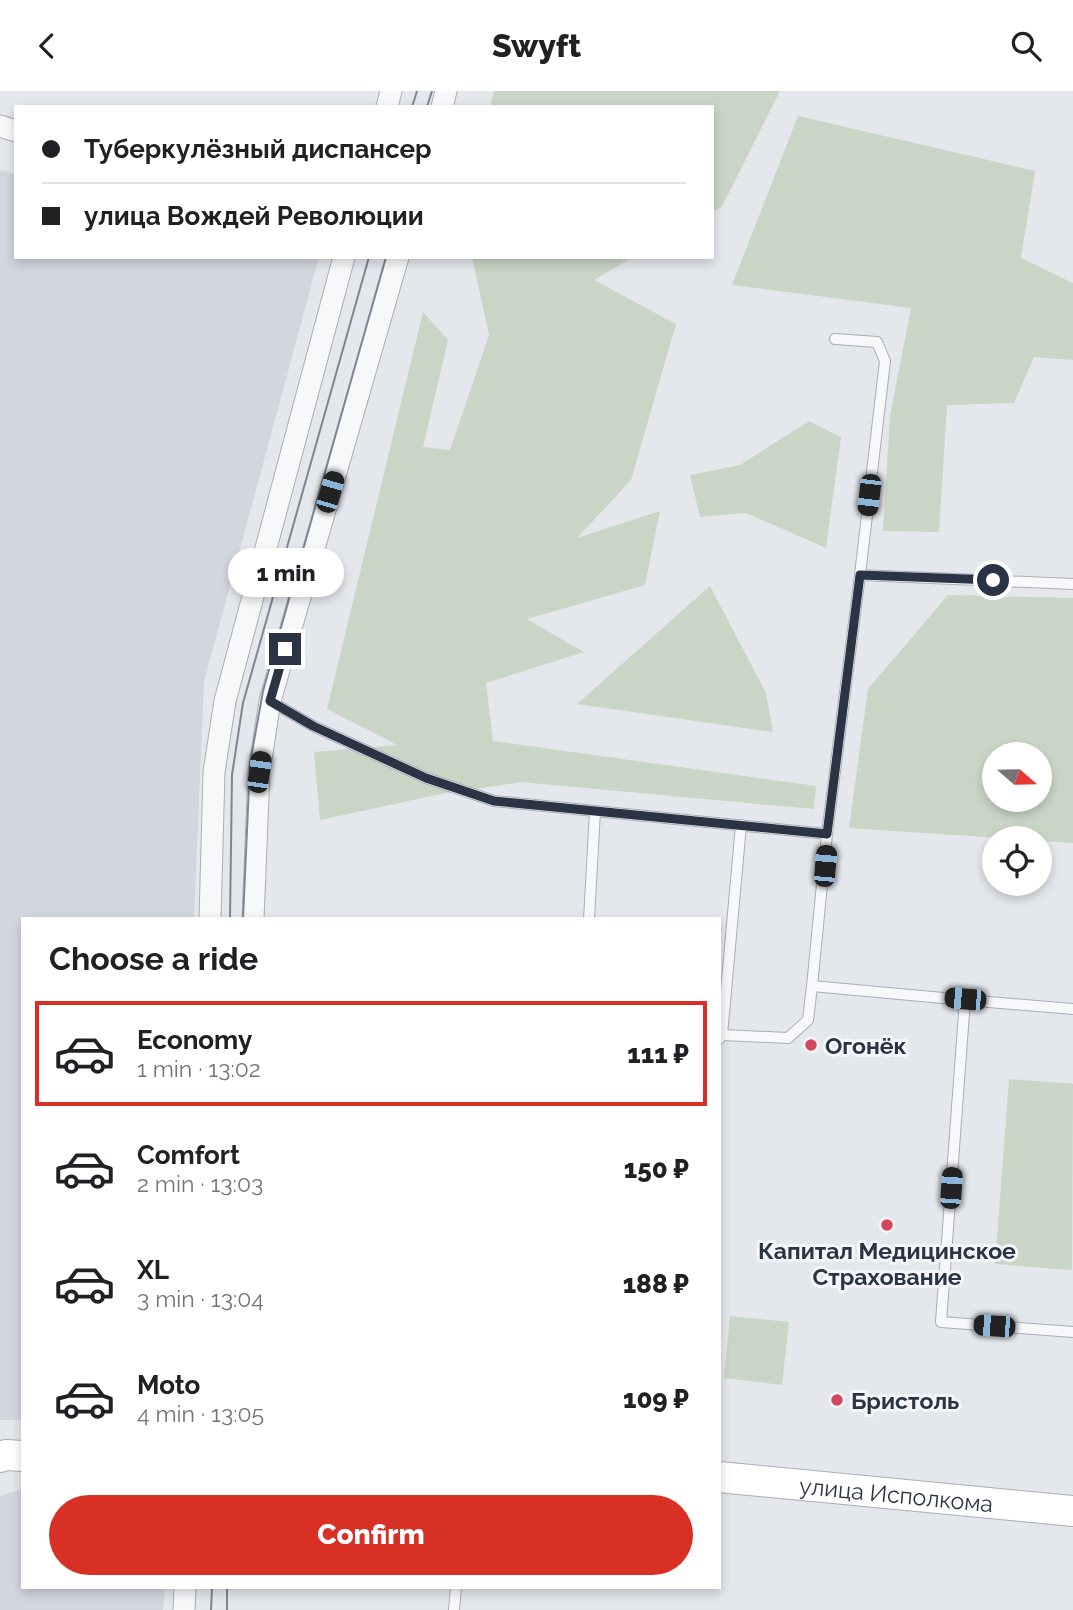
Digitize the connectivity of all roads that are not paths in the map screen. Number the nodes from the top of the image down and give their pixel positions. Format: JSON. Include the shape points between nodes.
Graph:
{"nodes":[{"id":1,"x":343,"y":259,"type":"edge"},
{"id":2,"x":397,"y":259,"type":"edge"},
{"id":3,"x":835,"y":339,"type":"dead end"},
{"id":4,"x":860,"y":575,"type":"junction"},
{"id":5,"x":1073,"y":583,"type":"edge"},
{"id":6,"x":270,"y":701,"type":"junction"},
{"id":7,"x":595,"y":811,"type":"junction"},
{"id":8,"x":741,"y":825,"type":"junction"},
{"id":9,"x":827,"y":834,"type":"junction"},
{"id":10,"x":210,"y":917,"type":"edge"},
{"id":11,"x":253,"y":917,"type":"edge"},
{"id":12,"x":589,"y":917,"type":"edge"},
{"id":13,"x":812,"y":986,"type":"junction"},
{"id":14,"x":965,"y":999,"type":"junction"},
{"id":15,"x":1073,"y":1009,"type":"edge"},
{"id":16,"x":721,"y":1037,"type":"edge"},
{"id":17,"x":1073,"y":1332,"type":"edge"},
{"id":18,"x":21,"y":1456,"type":"edge"},
{"id":19,"x":0,"y":1457,"type":"edge"},
{"id":20,"x":721,"y":1478,"type":"edge"},
{"id":21,"x":1073,"y":1511,"type":"edge"},
{"id":22,"x":185,"y":1589,"type":"edge"},
{"id":23,"x":456,"y":1589,"type":"edge"},
{"id":24,"x":184,"y":1610,"type":"edge"},
{"id":25,"x":454,"y":1610,"type":"edge"}],
"edges":[{"from":1,"to":10,"type":"street","via":[[225,701],[214,772]]},
{"from":2,"to":6,"type":"street"},
{"from":3,"to":4,"type":"lane","via":[[877,342],[885,361]]},
{"from":4,"to":5,"type":"lane"},
{"from":4,"to":9,"type":"lane"},
{"from":6,"to":7,"type":"lane","via":[[426,778],[482,797]]},
{"from":6,"to":11,"type":"street","via":[[259,772]]},
{"from":7,"to":8,"type":"lane"},
{"from":7,"to":12,"type":"lane"},
{"from":8,"to":9,"type":"lane"},
{"from":8,"to":16,"type":"lane"},
{"from":9,"to":13,"type":"lane"},
{"from":13,"to":14,"type":"lane"},
{"from":13,"to":16,"type":"lane","via":[[808,1020],[788,1038]]},
{"from":14,"to":15,"type":"lane"},
{"from":14,"to":17,"type":"lane","via":[[941,1322]]},
{"from":18,"to":19,"type":"street"},
{"from":20,"to":21,"type":"street","name":"улица Исполкома"},
{"from":22,"to":24,"type":"street"},
{"from":23,"to":25,"type":"lane"}]}
